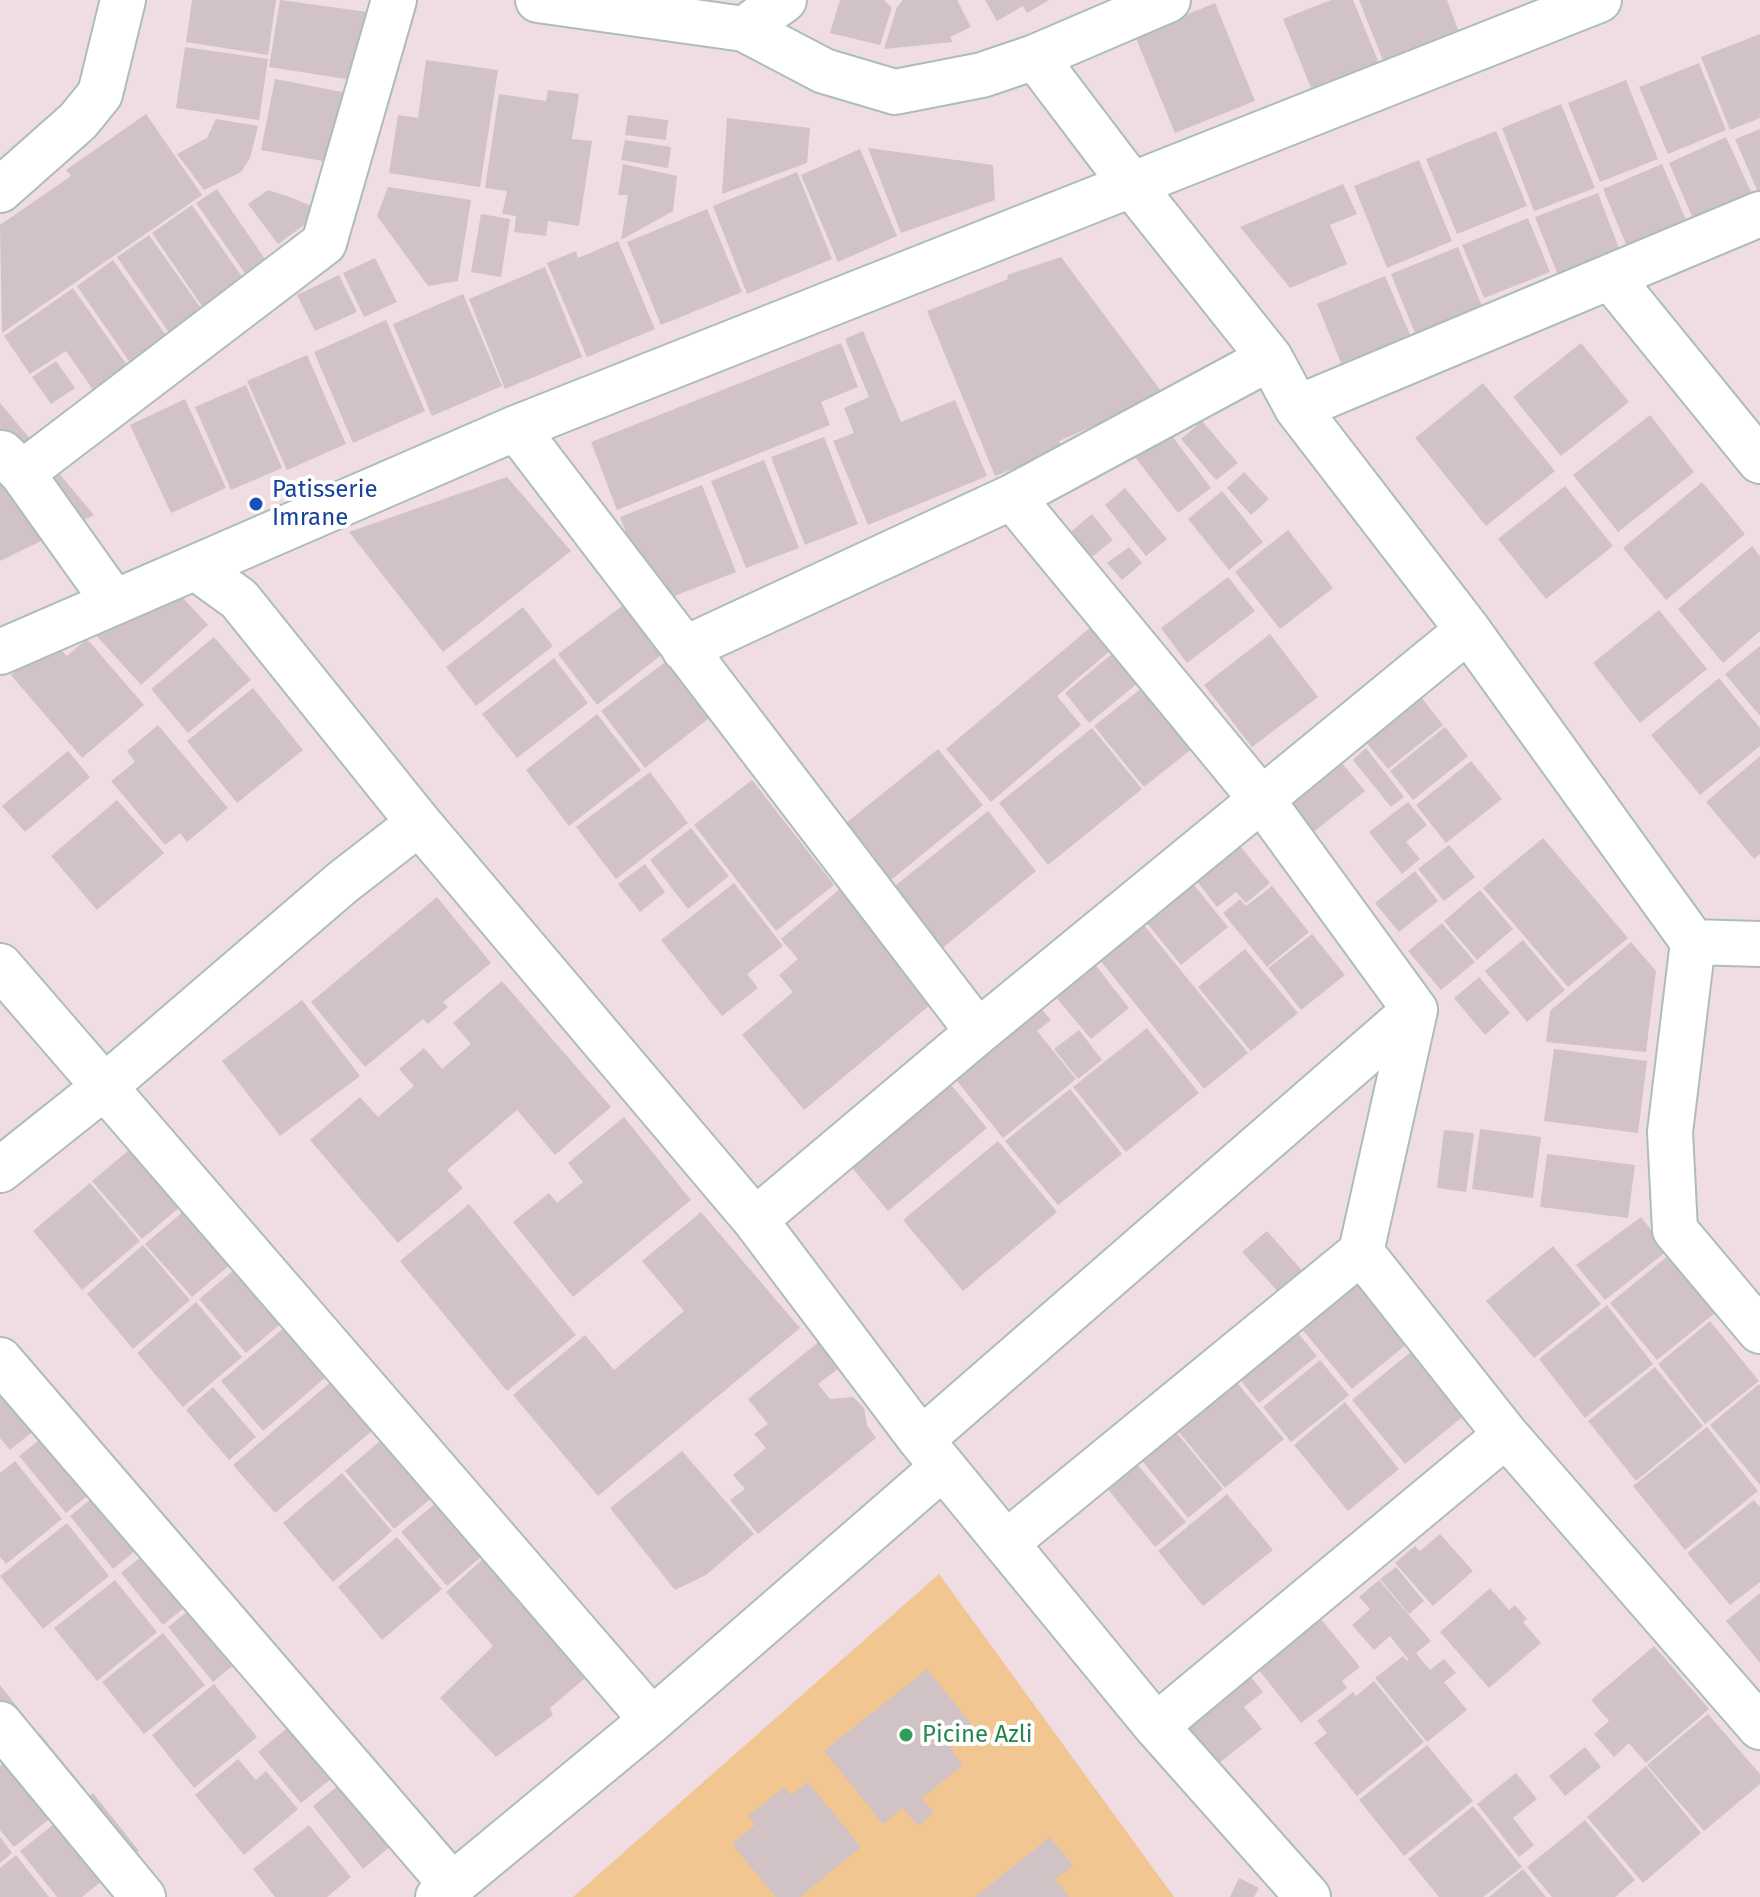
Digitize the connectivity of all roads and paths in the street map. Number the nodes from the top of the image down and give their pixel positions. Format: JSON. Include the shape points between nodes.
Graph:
{"nodes":[{"id":1,"x":123,"y":0,"type":"edge"},
{"id":2,"x":538,"y":0,"type":"edge"},
{"id":3,"x":784,"y":0,"type":"edge"},
{"id":4,"x":1168,"y":0,"type":"edge"},
{"id":5,"x":1599,"y":0,"type":"edge"},
{"id":6,"x":390,"y":1,"type":"edge"},
{"id":7,"x":1524,"y":14,"type":"edge"},
{"id":8,"x":744,"y":29,"type":"junction"},
{"id":9,"x":1035,"y":57,"type":"junction"},
{"id":10,"x":1132,"y":185,"type":"junction"},
{"id":11,"x":0,"y":190,"type":"edge"},
{"id":12,"x":1760,"y":214,"type":"edge"},
{"id":13,"x":1611,"y":278,"type":"junction"},
{"id":14,"x":1270,"y":358,"type":"junction"},
{"id":15,"x":1297,"y":408,"type":"junction"},
{"id":16,"x":516,"y":428,"type":"junction"},
{"id":17,"x":1760,"y":461,"type":"edge"},
{"id":18,"x":11,"y":462,"type":"edge"},
{"id":19,"x":1012,"y":497,"type":"junction"},
{"id":20,"x":196,"y":568,"type":"junction"},
{"id":21,"x":114,"y":602,"type":"junction"},
{"id":22,"x":1468,"y":630,"type":"junction"},
{"id":23,"x":684,"y":649,"type":"junction"},
{"id":24,"x":0,"y":652,"type":"edge"},
{"id":25,"x":1262,"y":800,"type":"junction"},
{"id":26,"x":419,"y":823,"type":"junction"},
{"id":27,"x":1693,"y":942,"type":"junction"},
{"id":28,"x":1760,"y":944,"type":"edge"},
{"id":29,"x":0,"y":966,"type":"edge"},
{"id":30,"x":1415,"y":1010,"type":"junction"},
{"id":31,"x":978,"y":1032,"type":"junction"},
{"id":32,"x":103,"y":1088,"type":"junction"},
{"id":33,"x":0,"y":1170,"type":"edge"},
{"id":34,"x":755,"y":1220,"type":"junction"},
{"id":35,"x":1361,"y":1252,"type":"junction"},
{"id":36,"x":1760,"y":1331,"type":"edge"},
{"id":37,"x":0,"y":1360,"type":"edge"},
{"id":38,"x":1506,"y":1435,"type":"junction"},
{"id":39,"x":932,"y":1453,"type":"junction"},
{"id":40,"x":1006,"y":1543,"type":"junction"},
{"id":41,"x":652,"y":1720,"type":"junction"},
{"id":42,"x":0,"y":1724,"type":"edge"},
{"id":43,"x":1156,"y":1726,"type":"junction"},
{"id":44,"x":1760,"y":1727,"type":"edge"},
{"id":45,"x":445,"y":1891,"type":"edge"},
{"id":46,"x":143,"y":1897,"type":"edge"},
{"id":47,"x":1308,"y":1897,"type":"edge"}],
"edges":[{"from":1,"to":11,"type":"street","via":[[100,94],[78,121]]},
{"from":2,"to":8,"type":"street"},
{"from":3,"to":8,"type":"street"},
{"from":4,"to":9,"type":"street"},
{"from":5,"to":7,"type":"street"},
{"from":6,"to":18,"type":"street","via":[[324,243]]},
{"from":7,"to":10,"type":"street"},
{"from":8,"to":9,"type":"street","via":[[824,71],[895,92],[982,75]]},
{"from":9,"to":10,"type":"street"},
{"from":10,"to":14,"type":"street"},
{"from":10,"to":16,"type":"street"},
{"from":12,"to":13,"type":"street"},
{"from":13,"to":15,"type":"street"},
{"from":13,"to":17,"type":"street"},
{"from":14,"to":15,"type":"street"},
{"from":14,"to":19,"type":"street"},
{"from":15,"to":22,"type":"street"},
{"from":16,"to":20,"type":"street"},
{"from":16,"to":23,"type":"street"},
{"from":18,"to":21,"type":"street"},
{"from":19,"to":23,"type":"street"},
{"from":19,"to":25,"type":"street"},
{"from":20,"to":21,"type":"street"},
{"from":20,"to":26,"type":"street","via":[[239,599]]},
{"from":21,"to":24,"type":"street"},
{"from":22,"to":25,"type":"street"},
{"from":22,"to":27,"type":"street"},
{"from":23,"to":31,"type":"street"},
{"from":25,"to":30,"type":"street"},
{"from":25,"to":31,"type":"street"},
{"from":26,"to":32,"type":"street"},
{"from":26,"to":34,"type":"street"},
{"from":27,"to":28,"type":"street"},
{"from":27,"to":36,"type":"street","via":[[1670,1132],[1675,1230]]},
{"from":29,"to":32,"type":"street"},
{"from":30,"to":35,"type":"street"},
{"from":30,"to":39,"type":"street"},
{"from":31,"to":34,"type":"street"},
{"from":32,"to":33,"type":"street"},
{"from":32,"to":41,"type":"street"},
{"from":34,"to":39,"type":"street"},
{"from":35,"to":38,"type":"street"},
{"from":35,"to":40,"type":"street"},
{"from":37,"to":45,"type":"street"},
{"from":38,"to":43,"type":"street"},
{"from":38,"to":44,"type":"street"},
{"from":39,"to":40,"type":"street"},
{"from":39,"to":41,"type":"street"},
{"from":40,"to":43,"type":"street"},
{"from":41,"to":45,"type":"street"},
{"from":42,"to":46,"type":"street"},
{"from":43,"to":47,"type":"street"}]}
